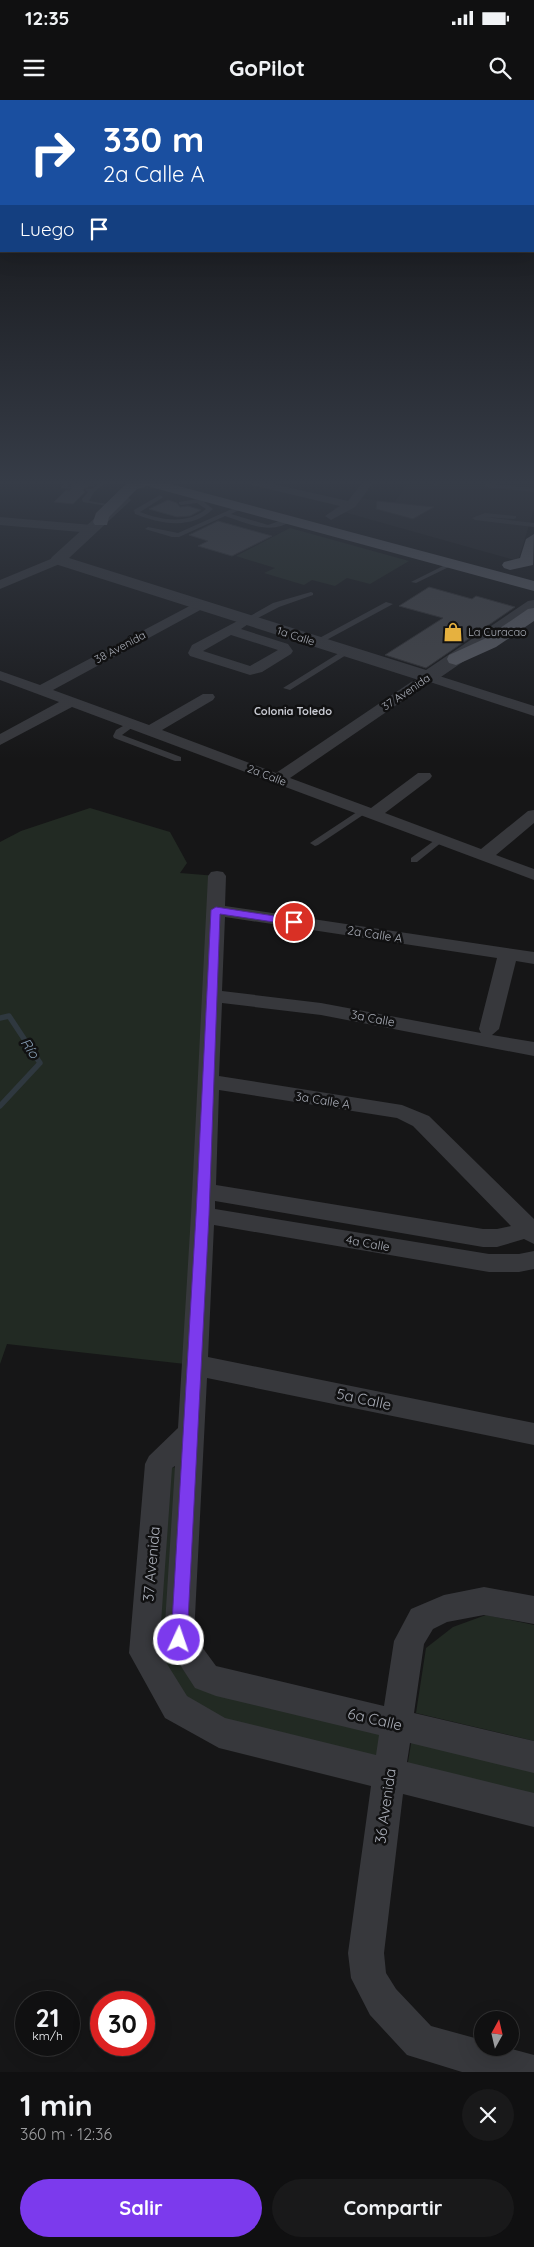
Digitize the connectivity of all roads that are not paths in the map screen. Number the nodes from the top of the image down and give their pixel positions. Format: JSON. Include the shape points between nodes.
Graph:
{"nodes":[{"id":1,"x":23,"y":575,"type":"edge"},
{"id":2,"x":106,"y":575,"type":"edge"},
{"id":3,"x":428,"y":575,"type":"edge"},
{"id":4,"x":503,"y":575,"type":"edge"},
{"id":5,"x":414,"y":582,"type":"dead end"},
{"id":6,"x":532,"y":582,"type":"edge"},
{"id":7,"x":0,"y":585,"type":"edge"},
{"id":8,"x":311,"y":594,"type":"dead end"},
{"id":9,"x":199,"y":604,"type":"junction"},
{"id":10,"x":389,"y":604,"type":"dead end"},
{"id":11,"x":534,"y":605,"type":"edge"},
{"id":12,"x":534,"y":614,"type":"edge"},
{"id":13,"x":247,"y":620,"type":"junction"},
{"id":14,"x":230,"y":630,"type":"junction"},
{"id":15,"x":316,"y":642,"type":"junction"},
{"id":16,"x":347,"y":652,"type":"junction"},
{"id":17,"x":456,"y":659,"type":"junction"},
{"id":18,"x":0,"y":674,"type":"edge"},
{"id":19,"x":428,"y":678,"type":"junction"},
{"id":20,"x":287,"y":688,"type":"dead end"},
{"id":21,"x":42,"y":690,"type":"junction"},
{"id":22,"x":208,"y":697,"type":"dead end"},
{"id":23,"x":73,"y":701,"type":"junction"},
{"id":24,"x":534,"y":711,"type":"edge"},
{"id":25,"x":133,"y":724,"type":"junction"},
{"id":26,"x":150,"y":731,"type":"junction"},
{"id":27,"x":0,"y":740,"type":"edge"},
{"id":28,"x":178,"y":759,"type":"dead end"},
{"id":29,"x":424,"y":776,"type":"dead end"},
{"id":30,"x":278,"y":779,"type":"junction"},
{"id":31,"x":368,"y":813,"type":"junction"},
{"id":32,"x":534,"y":815,"type":"edge"},
{"id":33,"x":439,"y":840,"type":"junction"},
{"id":34,"x":316,"y":843,"type":"dead end"},
{"id":35,"x":484,"y":856,"type":"junction"},
{"id":36,"x":414,"y":860,"type":"dead end"},
{"id":37,"x":534,"y":875,"type":"edge"},
{"id":38,"x":217,"y":876,"type":"dead end"},
{"id":39,"x":216,"y":910,"type":"junction"},
{"id":40,"x":508,"y":954,"type":"junction"},
{"id":41,"x":534,"y":958,"type":"edge"},
{"id":42,"x":211,"y":996,"type":"junction"},
{"id":43,"x":489,"y":1030,"type":"dead end"},
{"id":44,"x":534,"y":1049,"type":"edge"},
{"id":45,"x":208,"y":1081,"type":"junction"},
{"id":46,"x":203,"y":1191,"type":"junction"},
{"id":47,"x":203,"y":1215,"type":"junction"},
{"id":48,"x":532,"y":1231,"type":"edge"},
{"id":49,"x":534,"y":1260,"type":"edge"},
{"id":50,"x":194,"y":1365,"type":"junction"},
{"id":51,"x":189,"y":1434,"type":"junction"},
{"id":52,"x":534,"y":1434,"type":"edge"},
{"id":53,"x":534,"y":1610,"type":"edge"},
{"id":54,"x":396,"y":1724,"type":"junction"},
{"id":55,"x":534,"y":1757,"type":"edge"},
{"id":56,"x":389,"y":1774,"type":"junction"},
{"id":57,"x":534,"y":1810,"type":"edge"},
{"id":58,"x":530,"y":2072,"type":"edge"}],
"edges":[{"from":1,"to":7,"type":"street"},
{"from":2,"to":9,"type":"street","name":"1a Calle"},
{"from":3,"to":5,"type":"lane"},
{"from":4,"to":6,"type":"highway"},
{"from":8,"to":13,"type":"lane","via":[[276,605]]},
{"from":9,"to":13,"type":"street","name":"1a Calle"},
{"from":9,"to":21,"type":"street","name":"38 Avenida"},
{"from":10,"to":15,"type":"lane"},
{"from":11,"to":17,"type":"street","name":"37 Avenida"},
{"from":12,"to":17,"type":"highway","via":[[490,643]]},
{"from":13,"to":14,"type":"street"},
{"from":13,"to":15,"type":"street","name":"1a Calle"},
{"from":14,"to":14,"type":"street","via":[[197,648],[195,653],[250,671],[286,651],[283,647]]},
{"from":15,"to":16,"type":"street","name":"1a Calle"},
{"from":16,"to":19,"type":"street","name":"1a Calle"},
{"from":16,"to":20,"type":"lane"},
{"from":17,"to":19,"type":"street","name":"37 Avenida"},
{"from":18,"to":21,"type":"street","name":"2a Calle"},
{"from":19,"to":24,"type":"street","name":"1a Calle"},
{"from":19,"to":30,"type":"street","name":"37 Avenida"},
{"from":21,"to":23,"type":"street","name":"2a Calle"},
{"from":22,"to":26,"type":"street"},
{"from":23,"to":25,"type":"street","name":"2a Calle"},
{"from":23,"to":27,"type":"street"},
{"from":25,"to":26,"type":"street","name":"2a Calle"},
{"from":25,"to":28,"type":"lane","via":[[117,736]]},
{"from":26,"to":30,"type":"street","name":"2a Calle"},
{"from":29,"to":31,"type":"street"},
{"from":30,"to":31,"type":"street","name":"2a Calle"},
{"from":31,"to":33,"type":"street","name":"2a Calle"},
{"from":31,"to":34,"type":"lane"},
{"from":32,"to":35,"type":"street"},
{"from":33,"to":35,"type":"street","name":"2a Calle"},
{"from":33,"to":36,"type":"lane"},
{"from":35,"to":37,"type":"street","name":"2a Calle"},
{"from":38,"to":39,"type":"street"},
{"from":39,"to":40,"type":"street","name":"2a Calle A"},
{"from":39,"to":42,"type":"street"},
{"from":40,"to":41,"type":"street","name":"2a Calle A"},
{"from":40,"to":43,"type":"street"},
{"from":42,"to":44,"type":"street","name":"3a Calle","via":[[322,1009]]},
{"from":42,"to":45,"type":"street"},
{"from":45,"to":46,"type":"street"},
{"from":45,"to":48,"type":"street","name":"3a Calle A","via":[[402,1112],[433,1131]]},
{"from":46,"to":47,"type":"street"},
{"from":46,"to":48,"type":"street","name":"4a Calle","via":[[483,1238]]},
{"from":47,"to":49,"type":"street","name":"4a Calle","via":[[489,1263]]},
{"from":47,"to":50,"type":"street"},
{"from":50,"to":51,"type":"street"},
{"from":50,"to":52,"type":"street","name":"5a Calle"},
{"from":51,"to":54,"type":"street","name":"6a Calle","via":[[179,1640],[206,1678]]},
{"from":51,"to":56,"type":"street","name":"37 Avenida","via":[[160,1464],[144,1653],[176,1707],[219,1732]]},
{"from":53,"to":54,"type":"street","name":"36 Avenida","via":[[484,1601],[444,1609],[422,1619],[409,1641]]},
{"from":54,"to":55,"type":"street","name":"6a Calle"},
{"from":54,"to":56,"type":"street","name":"36 Avenida"},
{"from":56,"to":57,"type":"street"},
{"from":56,"to":58,"type":"street","name":"36 Avenida","via":[[366,1953],[369,1978],[383,2002],[420,2042]]}]}
